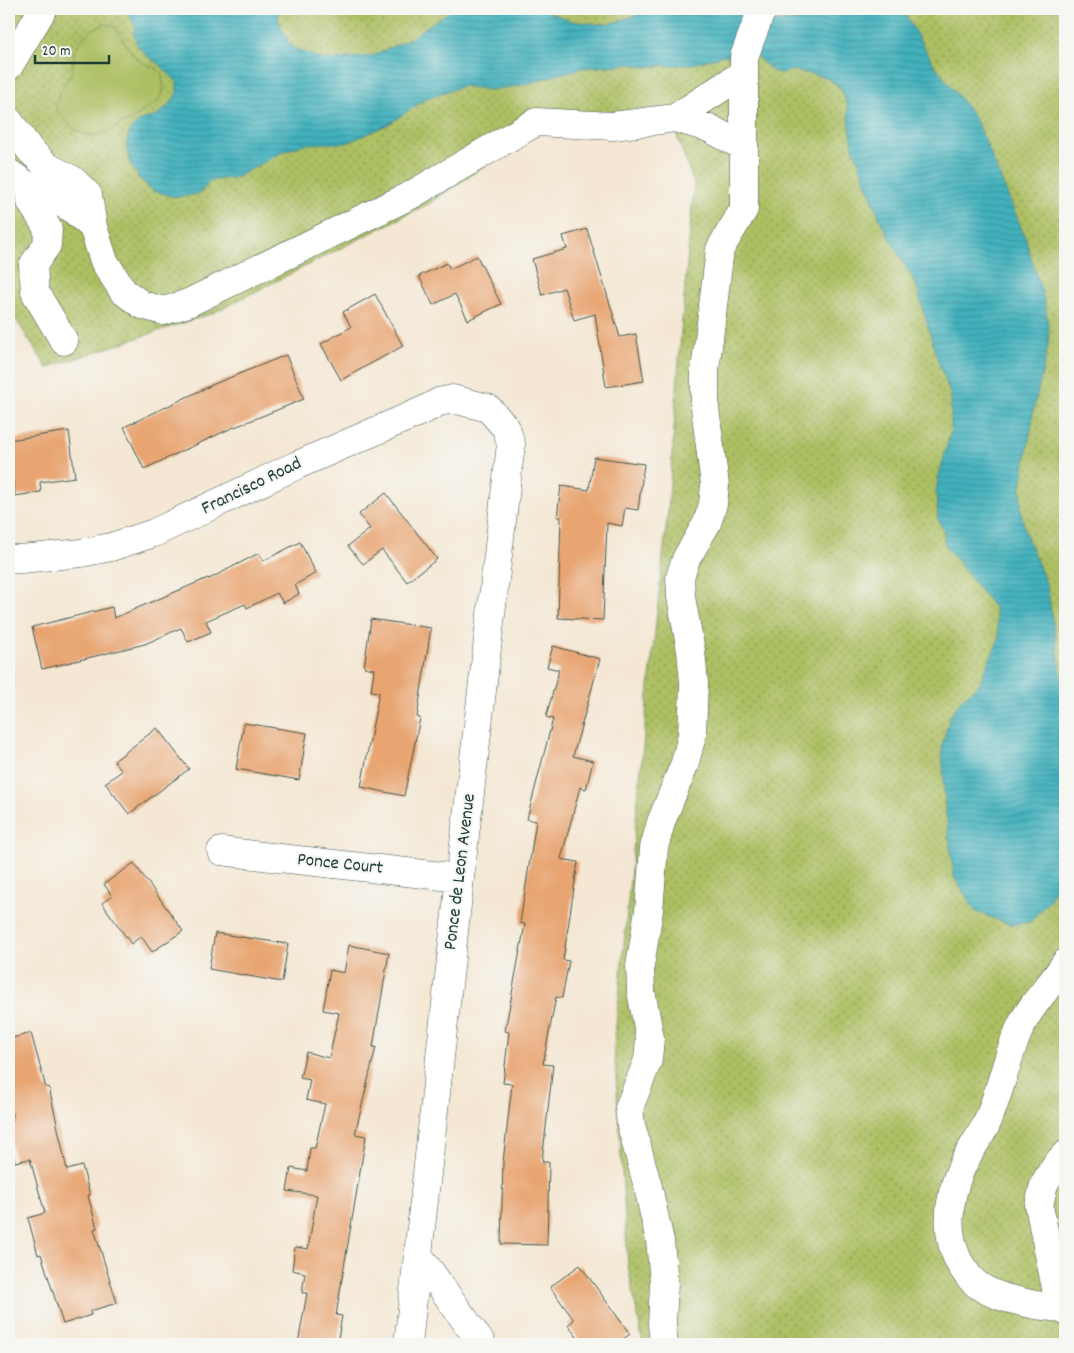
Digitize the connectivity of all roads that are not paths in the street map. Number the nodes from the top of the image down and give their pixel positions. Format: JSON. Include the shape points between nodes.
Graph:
{"nodes":[{"id":1,"x":42,"y":9,"type":"edge"},
{"id":2,"x":762,"y":11,"type":"edge"},
{"id":3,"x":744,"y":65,"type":"junction"},
{"id":4,"x":9,"y":66,"type":"edge"},
{"id":5,"x":676,"y":118,"type":"junction"},
{"id":6,"x":9,"y":121,"type":"edge"},
{"id":7,"x":744,"y":147,"type":"junction"},
{"id":8,"x":9,"y":173,"type":"edge"},
{"id":9,"x":31,"y":188,"type":"junction"},
{"id":10,"x":93,"y":227,"type":"junction"},
{"id":11,"x":64,"y":341,"type":"dead end"},
{"id":12,"x":488,"y":408,"type":"joint"},
{"id":13,"x":9,"y":558,"type":"edge"},
{"id":14,"x":221,"y":851,"type":"dead end"},
{"id":15,"x":460,"y":878,"type":"junction"},
{"id":16,"x":1065,"y":962,"type":"edge"},
{"id":17,"x":1065,"y":1155,"type":"edge"},
{"id":18,"x":419,"y":1256,"type":"junction"},
{"id":19,"x":1063,"y":1310,"type":"edge"},
{"id":20,"x":408,"y":1344,"type":"edge"},
{"id":21,"x":482,"y":1344,"type":"edge"},
{"id":22,"x":664,"y":1344,"type":"edge"}],
"edges":[{"from":1,"to":4,"type":"street"},
{"from":2,"to":3,"type":"street"},
{"from":3,"to":5,"type":"street"},
{"from":3,"to":7,"type":"street"},
{"from":5,"to":7,"type":"street","via":[[709,128]]},
{"from":5,"to":10,"type":"street","via":[[613,126],[536,122],[411,195],[188,303],[164,311],[142,305],[123,291],[104,261]]},
{"from":6,"to":10,"type":"street","via":[[30,150],[48,167],[74,180],[88,195]]},
{"from":7,"to":22,"type":"street","via":[[744,209],[720,249],[705,371],[705,408],[715,485],[713,504],[707,524],[686,558],[680,577],[694,683],[692,735],[654,848],[640,966],[650,1038],[648,1060],[629,1108],[660,1241]]},
{"from":8,"to":9,"type":"street"},
{"from":9,"to":10,"type":"street","via":[[71,208]]},
{"from":9,"to":11,"type":"street","via":[[31,202],[48,230],[47,245],[33,265],[35,292]]},
{"from":12,"to":13,"type":"street","name":"Francisco Road","via":[[453,399],[439,402],[154,533],[81,553]]},
{"from":12,"to":15,"type":"street","name":"Ponce de Leon Avenue","via":[[506,428],[512,444]]},
{"from":14,"to":15,"type":"street","name":"Ponce Court"},
{"from":15,"to":18,"type":"street","name":"Ponce de Leon Avenue"},
{"from":16,"to":19,"type":"street","via":[[1020,1028],[986,1125],[962,1165],[948,1216],[951,1242],[960,1265],[974,1282],[995,1295]]},
{"from":17,"to":19,"type":"street","via":[[1044,1184],[1039,1206]]},
{"from":18,"to":20,"type":"street","name":"Ponce de Leon Avenue"},
{"from":18,"to":21,"type":"street"}]}
